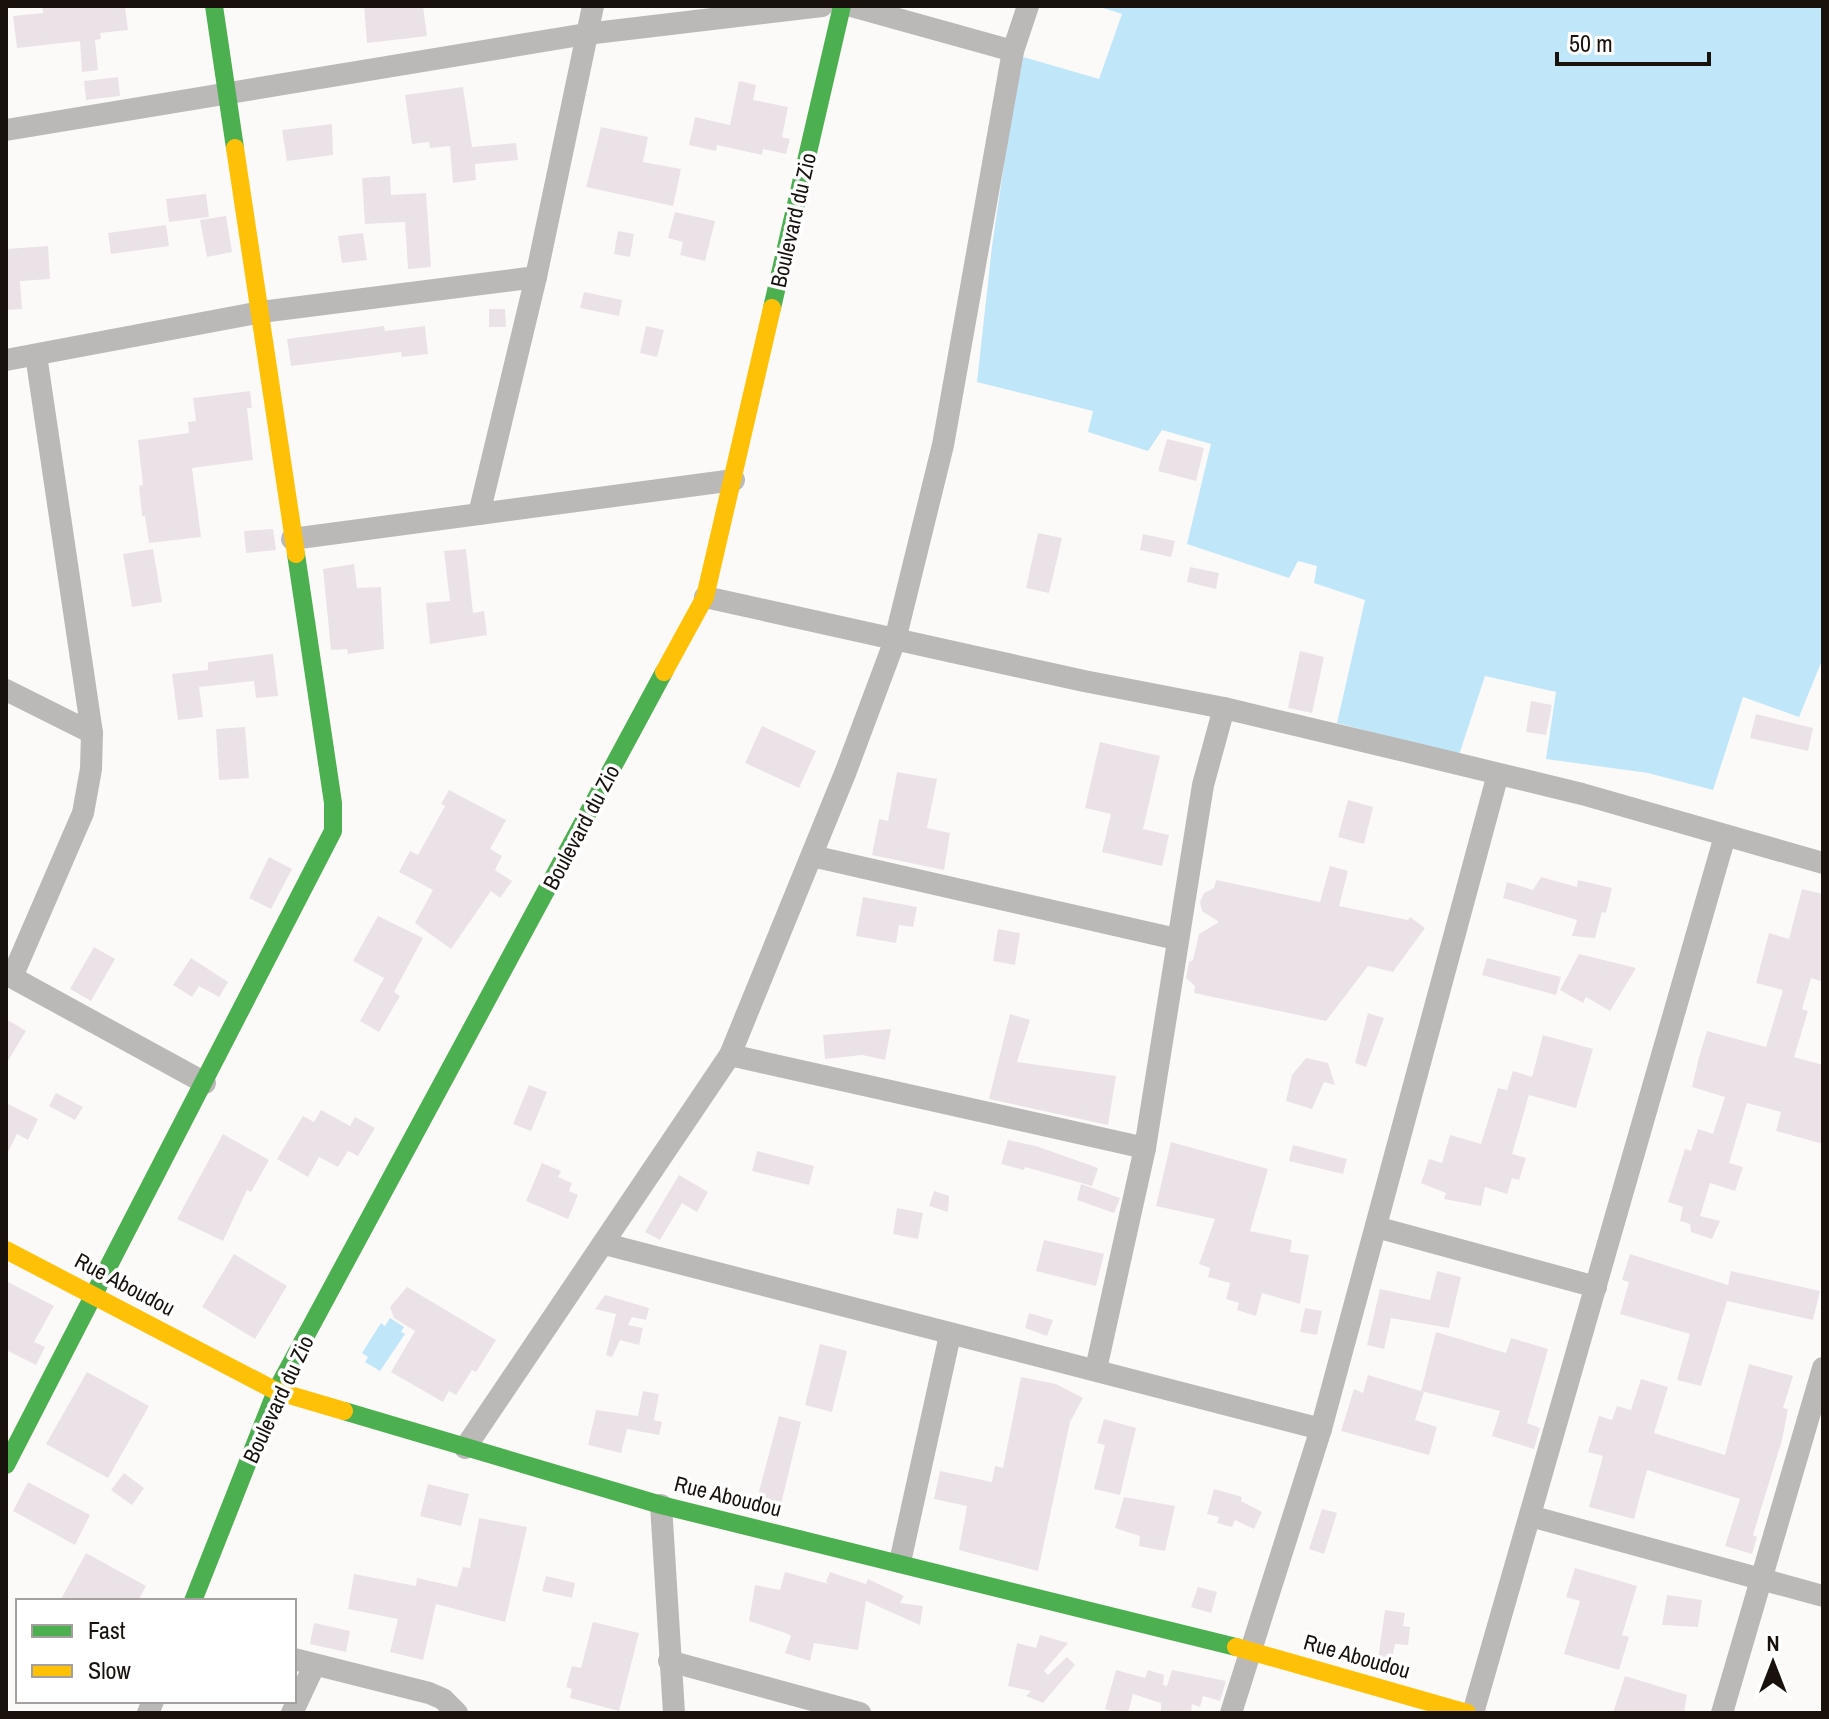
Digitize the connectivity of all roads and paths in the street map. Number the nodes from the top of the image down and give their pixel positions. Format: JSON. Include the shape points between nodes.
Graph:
{"nodes":[{"id":1,"x":214,"y":6,"type":"edge"},
{"id":2,"x":593,"y":6,"type":"edge"},
{"id":3,"x":822,"y":6,"type":"edge"},
{"id":4,"x":842,"y":6,"type":"edge"},
{"id":5,"x":851,"y":6,"type":"edge"},
{"id":6,"x":1028,"y":6,"type":"edge"},
{"id":7,"x":586,"y":34,"type":"junction"},
{"id":8,"x":1013,"y":51,"type":"junction"},
{"id":9,"x":227,"y":95,"type":"junction"},
{"id":10,"x":6,"y":130,"type":"edge"},
{"id":11,"x":536,"y":277,"type":"junction"},
{"id":12,"x":261,"y":312,"type":"junction"},
{"id":13,"x":36,"y":355,"type":"junction"},
{"id":14,"x":6,"y":360,"type":"edge"},
{"id":15,"x":734,"y":480,"type":"junction"},
{"id":16,"x":479,"y":514,"type":"junction"},
{"id":17,"x":292,"y":539,"type":"junction"},
{"id":18,"x":705,"y":597,"type":"junction"},
{"id":19,"x":895,"y":640,"type":"junction"},
{"id":20,"x":6,"y":690,"type":"edge"},
{"id":21,"x":1224,"y":708,"type":"junction"},
{"id":22,"x":92,"y":733,"type":"junction"},
{"id":23,"x":1498,"y":774,"type":"junction"},
{"id":24,"x":1725,"y":836,"type":"junction"},
{"id":25,"x":812,"y":856,"type":"junction"},
{"id":26,"x":1823,"y":863,"type":"edge"},
{"id":27,"x":1176,"y":939,"type":"junction"},
{"id":28,"x":9,"y":975,"type":"edge"},
{"id":29,"x":730,"y":1055,"type":"junction"},
{"id":30,"x":205,"y":1083,"type":"junction"},
{"id":31,"x":1145,"y":1148,"type":"junction"},
{"id":32,"x":1376,"y":1227,"type":"junction"},
{"id":33,"x":605,"y":1244,"type":"junction"},
{"id":34,"x":6,"y":1250,"type":"edge"},
{"id":35,"x":1596,"y":1287,"type":"junction"},
{"id":36,"x":93,"y":1295,"type":"junction"},
{"id":37,"x":950,"y":1335,"type":"junction"},
{"id":38,"x":1823,"y":1368,"type":"edge"},
{"id":39,"x":1096,"y":1369,"type":"junction"},
{"id":40,"x":276,"y":1391,"type":"junction"},
{"id":41,"x":1321,"y":1429,"type":"junction"},
{"id":42,"x":465,"y":1448,"type":"junction"},
{"id":43,"x":6,"y":1465,"type":"edge"},
{"id":44,"x":661,"y":1505,"type":"junction"},
{"id":45,"x":1530,"y":1516,"type":"junction"},
{"id":46,"x":900,"y":1562,"type":"junction"},
{"id":47,"x":1762,"y":1581,"type":"junction"},
{"id":48,"x":1823,"y":1596,"type":"edge"},
{"id":49,"x":194,"y":1599,"type":"edge"},
{"id":50,"x":1249,"y":1650,"type":"junction"},
{"id":51,"x":669,"y":1661,"type":"junction"},
{"id":52,"x":304,"y":1662,"type":"edge"},
{"id":53,"x":296,"y":1696,"type":"edge"},
{"id":54,"x":457,"y":1713,"type":"edge"},
{"id":55,"x":674,"y":1713,"type":"edge"},
{"id":56,"x":860,"y":1713,"type":"edge"},
{"id":57,"x":1231,"y":1713,"type":"edge"},
{"id":58,"x":1467,"y":1713,"type":"edge"},
{"id":59,"x":1473,"y":1713,"type":"edge"},
{"id":60,"x":1722,"y":1713,"type":"edge"}],
"edges":[{"from":1,"to":9,"type":"street"},
{"from":2,"to":7,"type":"street"},
{"from":3,"to":7,"type":"street"},
{"from":4,"to":15,"type":"street","name":"Boulevard du Zio"},
{"from":5,"to":8,"type":"street"},
{"from":6,"to":8,"type":"street"},
{"from":7,"to":9,"type":"street"},
{"from":7,"to":11,"type":"street"},
{"from":8,"to":19,"type":"street","via":[[955,385]]},
{"from":9,"to":10,"type":"street"},
{"from":9,"to":12,"type":"street"},
{"from":11,"to":12,"type":"street"},
{"from":11,"to":16,"type":"street"},
{"from":12,"to":13,"type":"street"},
{"from":12,"to":17,"type":"street"},
{"from":13,"to":14,"type":"street"},
{"from":13,"to":22,"type":"street"},
{"from":15,"to":16,"type":"street"},
{"from":15,"to":18,"type":"street","name":"Boulevard du Zio"},
{"from":16,"to":17,"type":"street"},
{"from":17,"to":30,"type":"street","via":[[333,831]]},
{"from":18,"to":19,"type":"street"},
{"from":18,"to":40,"type":"street","name":"Boulevard du Zio"},
{"from":19,"to":21,"type":"street"},
{"from":19,"to":25,"type":"street"},
{"from":20,"to":22,"type":"street"},
{"from":21,"to":23,"type":"street"},
{"from":21,"to":27,"type":"street","via":[[1206,770]]},
{"from":22,"to":28,"type":"street","via":[[83,813]]},
{"from":23,"to":24,"type":"street"},
{"from":23,"to":32,"type":"street"},
{"from":24,"to":26,"type":"street"},
{"from":24,"to":35,"type":"street"},
{"from":25,"to":27,"type":"street"},
{"from":25,"to":29,"type":"street"},
{"from":27,"to":31,"type":"street"},
{"from":28,"to":30,"type":"street"},
{"from":29,"to":31,"type":"street"},
{"from":29,"to":33,"type":"street"},
{"from":30,"to":36,"type":"street"},
{"from":31,"to":39,"type":"street"},
{"from":32,"to":35,"type":"street"},
{"from":32,"to":41,"type":"street"},
{"from":33,"to":37,"type":"street"},
{"from":33,"to":42,"type":"street"},
{"from":34,"to":36,"type":"street","name":"Rue Aboudou"},
{"from":35,"to":45,"type":"street"},
{"from":36,"to":40,"type":"street","name":"Rue Aboudou"},
{"from":36,"to":43,"type":"street"},
{"from":37,"to":39,"type":"street"},
{"from":37,"to":46,"type":"street"},
{"from":38,"to":47,"type":"street"},
{"from":39,"to":41,"type":"street"},
{"from":40,"to":42,"type":"street","name":"Rue Aboudou"},
{"from":40,"to":49,"type":"street","name":"Boulevard du Zio"},
{"from":41,"to":50,"type":"street"},
{"from":42,"to":44,"type":"street","name":"Rue Aboudou"},
{"from":44,"to":46,"type":"street","name":"Rue Aboudou"},
{"from":44,"to":51,"type":"street"},
{"from":45,"to":47,"type":"street"},
{"from":45,"to":59,"type":"street"},
{"from":46,"to":50,"type":"street","name":"Rue Aboudou"},
{"from":47,"to":48,"type":"street"},
{"from":47,"to":60,"type":"street"},
{"from":50,"to":57,"type":"street"},
{"from":50,"to":58,"type":"street","name":"Rue Aboudou"},
{"from":51,"to":55,"type":"street"},
{"from":51,"to":56,"type":"street"},
{"from":52,"to":53,"type":"street"},
{"from":52,"to":54,"type":"street","via":[[429,1693]]}]}
